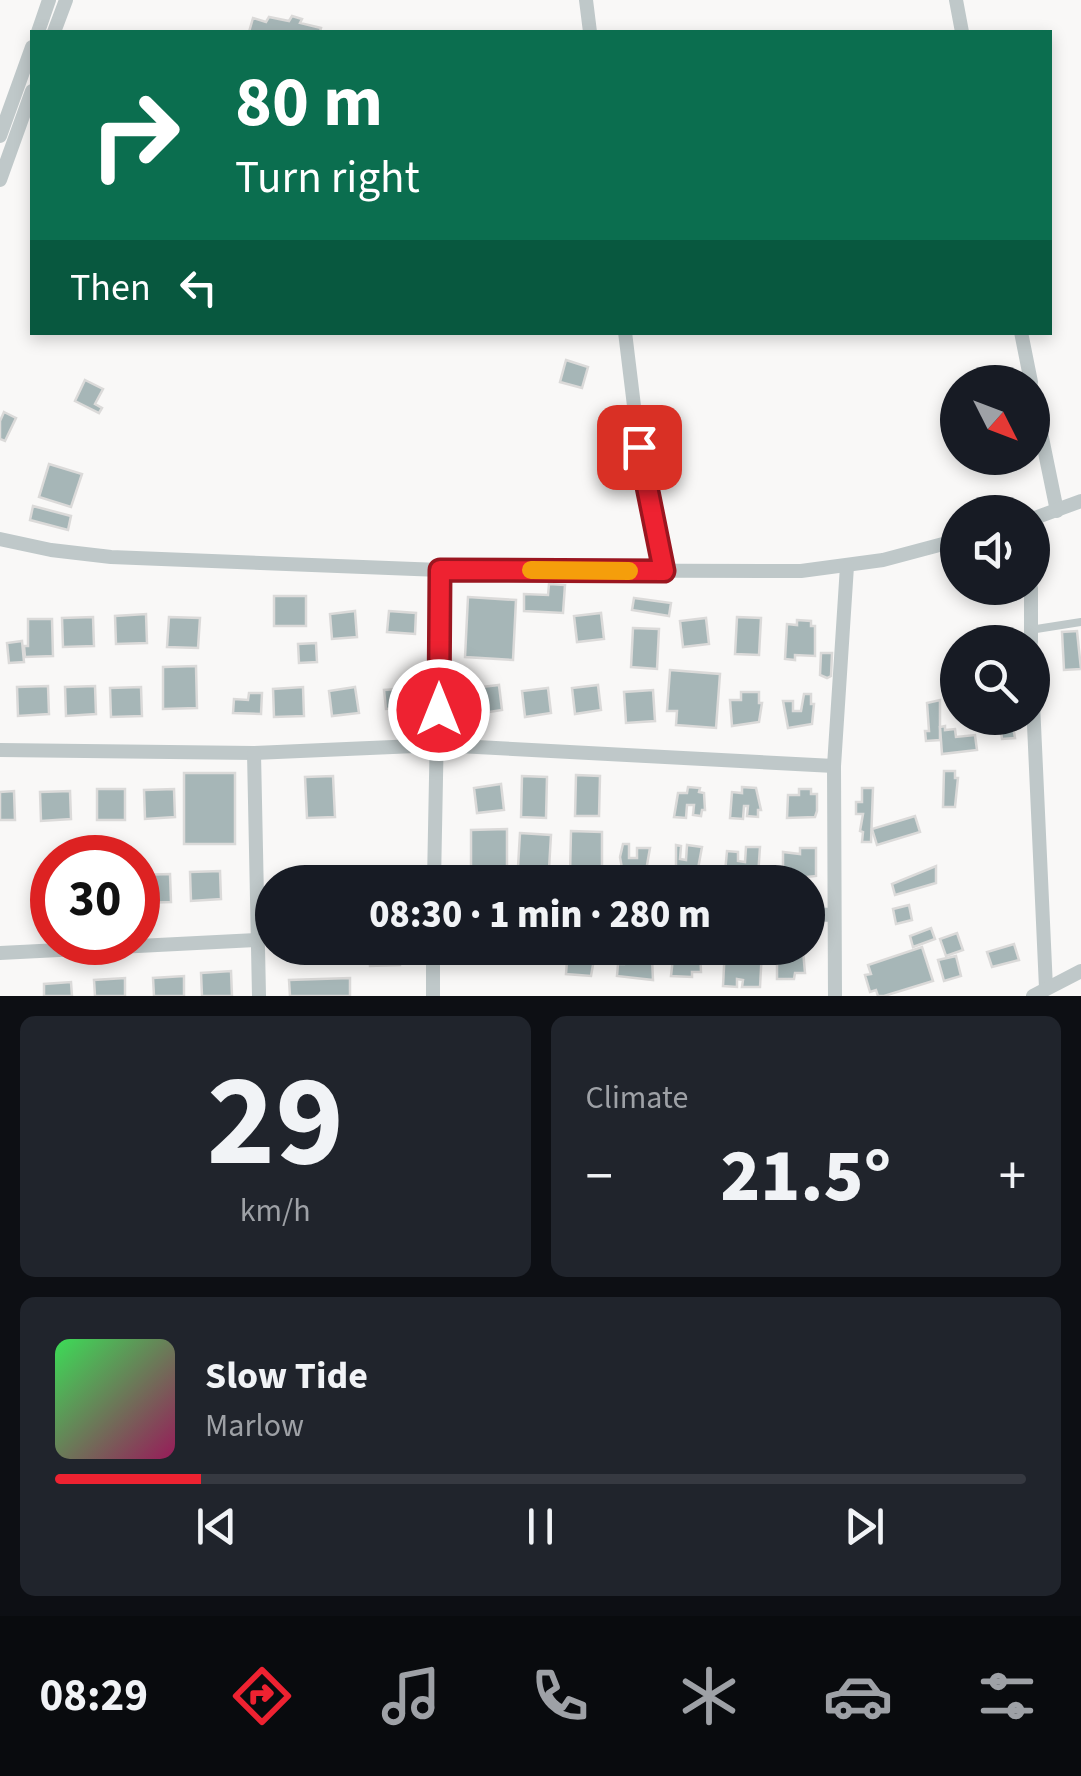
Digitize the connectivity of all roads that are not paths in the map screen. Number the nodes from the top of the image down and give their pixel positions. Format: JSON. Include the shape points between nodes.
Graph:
{"nodes":[{"id":1,"x":50,"y":0,"type":"edge"},
{"id":2,"x":66,"y":0,"type":"edge"},
{"id":3,"x":586,"y":0,"type":"edge"},
{"id":4,"x":956,"y":0,"type":"edge"},
{"id":5,"x":39,"y":30,"type":"edge"},
{"id":6,"x":55,"y":30,"type":"edge"},
{"id":7,"x":590,"y":30,"type":"edge"},
{"id":8,"x":962,"y":30,"type":"edge"},
{"id":9,"x":30,"y":51,"type":"edge"},
{"id":10,"x":30,"y":97,"type":"edge"},
{"id":11,"x":4,"y":113,"type":"edge"},
{"id":12,"x":0,"y":136,"type":"edge"},
{"id":13,"x":0,"y":180,"type":"edge"},
{"id":14,"x":625,"y":335,"type":"edge"},
{"id":15,"x":1022,"y":335,"type":"edge"},
{"id":16,"x":1028,"y":365,"type":"edge"},
{"id":17,"x":1049,"y":475,"type":"edge"},
{"id":18,"x":1081,"y":502,"type":"edge"},
{"id":19,"x":1056,"y":511,"type":"junction"},
{"id":20,"x":1050,"y":513,"type":"edge"},
{"id":21,"x":0,"y":539,"type":"edge"},
{"id":22,"x":940,"y":545,"type":"edge"},
{"id":23,"x":847,"y":566,"type":"junction"},
{"id":24,"x":440,"y":570,"type":"junction"},
{"id":25,"x":664,"y":571,"type":"junction"},
{"id":26,"x":1081,"y":622,"type":"edge"},
{"id":27,"x":1050,"y":631,"type":"edge"},
{"id":28,"x":1033,"y":735,"type":"edge"},
{"id":29,"x":438,"y":745,"type":"junction"},
{"id":30,"x":0,"y":750,"type":"edge"},
{"id":31,"x":254,"y":754,"type":"junction"},
{"id":32,"x":834,"y":766,"type":"junction"},
{"id":33,"x":262,"y":865,"type":"edge"},
{"id":34,"x":434,"y":865,"type":"edge"},
{"id":35,"x":825,"y":914,"type":"edge"},
{"id":36,"x":833,"y":914,"type":"junction"},
{"id":37,"x":255,"y":940,"type":"edge"},
{"id":38,"x":0,"y":953,"type":"edge"},
{"id":39,"x":258,"y":965,"type":"edge"},
{"id":40,"x":433,"y":965,"type":"edge"},
{"id":41,"x":1081,"y":971,"type":"edge"},
{"id":42,"x":1040,"y":992,"type":"edge"},
{"id":43,"x":259,"y":996,"type":"edge"},
{"id":44,"x":432,"y":996,"type":"edge"},
{"id":45,"x":835,"y":996,"type":"edge"}],
"edges":[{"from":1,"to":5,"type":"street"},
{"from":2,"to":6,"type":"street"},
{"from":3,"to":7,"type":"street"},
{"from":4,"to":8,"type":"street"},
{"from":9,"to":11,"type":"street"},
{"from":10,"to":13,"type":"street"},
{"from":11,"to":12,"type":"street"},
{"from":14,"to":25,"type":"street"},
{"from":15,"to":16,"type":"street"},
{"from":17,"to":19,"type":"street"},
{"from":18,"to":19,"type":"street"},
{"from":19,"to":20,"type":"street"},
{"from":21,"to":24,"type":"street","via":[[110,557]]},
{"from":22,"to":23,"type":"street"},
{"from":23,"to":25,"type":"street"},
{"from":23,"to":32,"type":"street"},
{"from":24,"to":25,"type":"street"},
{"from":24,"to":29,"type":"street"},
{"from":26,"to":27,"type":"lane"},
{"from":28,"to":42,"type":"street"},
{"from":29,"to":31,"type":"street"},
{"from":29,"to":32,"type":"street"},
{"from":29,"to":34,"type":"street"},
{"from":30,"to":31,"type":"street"},
{"from":31,"to":33,"type":"street"},
{"from":32,"to":36,"type":"street"},
{"from":35,"to":36,"type":"street"},
{"from":36,"to":45,"type":"street"},
{"from":37,"to":38,"type":"street"},
{"from":39,"to":43,"type":"street"},
{"from":40,"to":44,"type":"street"},
{"from":41,"to":42,"type":"street"}]}
